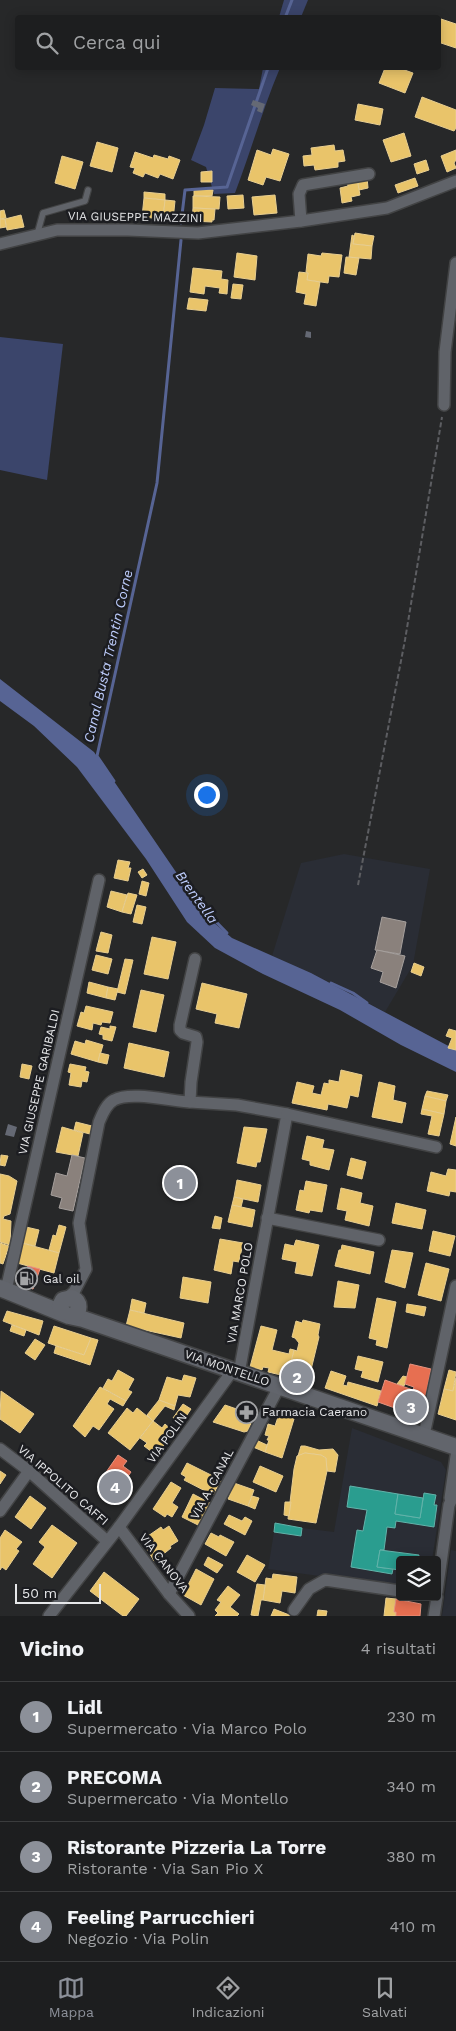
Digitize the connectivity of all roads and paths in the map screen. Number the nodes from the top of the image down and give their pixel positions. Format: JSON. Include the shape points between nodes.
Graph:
{"nodes":[{"id":1,"x":369,"y":174,"type":"dead end"},
{"id":2,"x":456,"y":181,"type":"edge"},
{"id":3,"x":88,"y":190,"type":"dead end"},
{"id":4,"x":301,"y":222,"type":"junction"},
{"id":5,"x":37,"y":235,"type":"junction"},
{"id":6,"x":0,"y":244,"type":"edge"},
{"id":7,"x":456,"y":264,"type":"edge"},
{"id":8,"x":454,"y":294,"type":"edge"},
{"id":9,"x":444,"y":405,"type":"joint"},
{"id":10,"x":99,"y":880,"type":"dead end"},
{"id":11,"x":358,"y":885,"type":"dead end"},
{"id":12,"x":195,"y":959,"type":"dead end"},
{"id":13,"x":190,"y":1102,"type":"junction"},
{"id":14,"x":287,"y":1114,"type":"junction"},
{"id":15,"x":436,"y":1147,"type":"dead end"},
{"id":16,"x":267,"y":1218,"type":"junction"},
{"id":17,"x":380,"y":1240,"type":"dead end"},
{"id":18,"x":456,"y":1286,"type":"edge"},
{"id":19,"x":3,"y":1289,"type":"edge"},
{"id":20,"x":69,"y":1307,"type":"junction"},
{"id":21,"x":236,"y":1371,"type":"junction"},
{"id":22,"x":279,"y":1387,"type":"junction"},
{"id":23,"x":424,"y":1435,"type":"junction"},
{"id":24,"x":456,"y":1447,"type":"edge"},
{"id":25,"x":0,"y":1449,"type":"edge"},
{"id":26,"x":456,"y":1456,"type":"edge"},
{"id":27,"x":29,"y":1471,"type":"junction"},
{"id":28,"x":456,"y":1491,"type":"edge"},
{"id":29,"x":449,"y":1505,"type":"junction"},
{"id":30,"x":0,"y":1511,"type":"edge"},
{"id":31,"x":119,"y":1527,"type":"junction"},
{"id":32,"x":107,"y":1541,"type":"junction"},
{"id":33,"x":441,"y":1563,"type":"edge"},
{"id":34,"x":396,"y":1590,"type":"edge"},
{"id":35,"x":169,"y":1594,"type":"junction"},
{"id":36,"x":436,"y":1601,"type":"edge"},
{"id":37,"x":294,"y":1610,"type":"dead end"},
{"id":38,"x":49,"y":1616,"type":"edge"},
{"id":39,"x":189,"y":1616,"type":"edge"},
{"id":40,"x":434,"y":1616,"type":"edge"}],
"edges":[{"from":1,"to":4,"type":"street","via":[[303,185],[299,194]]},
{"from":2,"to":4,"type":"street","name":"VIA GIUSEPPE MAZZINI","via":[[387,208]]},
{"from":3,"to":5,"type":"lane","via":[[85,201],[43,213]]},
{"from":4,"to":5,"type":"street","name":"VIA GIUSEPPE MAZZINI","via":[[198,233],[57,230]]},
{"from":5,"to":6,"type":"street","name":"VIA GIUSEPPE MAZZINI"},
{"from":7,"to":8,"type":"street"},
{"from":8,"to":9,"type":"street","via":[[445,352]]},
{"from":9,"to":11,"type":"path","via":[[405,640]]},
{"from":10,"to":19,"type":"street","name":"VIA GIUSEPPE GARIBALDI"},
{"from":12,"to":13,"type":"street","via":[[180,1025],[182,1033],[196,1037],[197,1042]]},
{"from":13,"to":14,"type":"street","via":[[237,1105]]},
{"from":13,"to":20,"type":"street","via":[[126,1096],[112,1100],[105,1110],[99,1122],[79,1224],[86,1269]]},
{"from":14,"to":15,"type":"street"},
{"from":14,"to":16,"type":"street","name":"VIA MARCO POLO"},
{"from":16,"to":17,"type":"street"},
{"from":16,"to":21,"type":"street","name":"VIA MARCO POLO"},
{"from":18,"to":23,"type":"street"},
{"from":19,"to":20,"type":"main road","name":"VIA MONTELLO"},
{"from":20,"to":21,"type":"main road","name":"VIA MONTELLO"},
{"from":21,"to":22,"type":"main road","name":"VIA MONTELLO"},
{"from":21,"to":31,"type":"street","name":"VIA POLIN"},
{"from":22,"to":23,"type":"main road","name":"VIA MONTELLO"},
{"from":22,"to":35,"type":"street","name":"VIA A. CANAL"},
{"from":23,"to":24,"type":"main road","name":"VIA MONTELLO"},
{"from":25,"to":27,"type":"street","name":"VIA IPPOLITO CAFFI"},
{"from":26,"to":29,"type":"street"},
{"from":27,"to":30,"type":"street"},
{"from":27,"to":32,"type":"street","name":"VIA IPPOLITO CAFFI"},
{"from":28,"to":29,"type":"street"},
{"from":29,"to":33,"type":"street"},
{"from":31,"to":32,"type":"street","name":"VIA POLIN"},
{"from":31,"to":35,"type":"street","name":"VIA CANOVA"},
{"from":32,"to":38,"type":"street","name":"VIA POLIN"},
{"from":34,"to":37,"type":"street","via":[[325,1580],[309,1589]]},
{"from":35,"to":39,"type":"street","name":"VIA CANOVA"},
{"from":36,"to":40,"type":"street"}]}
